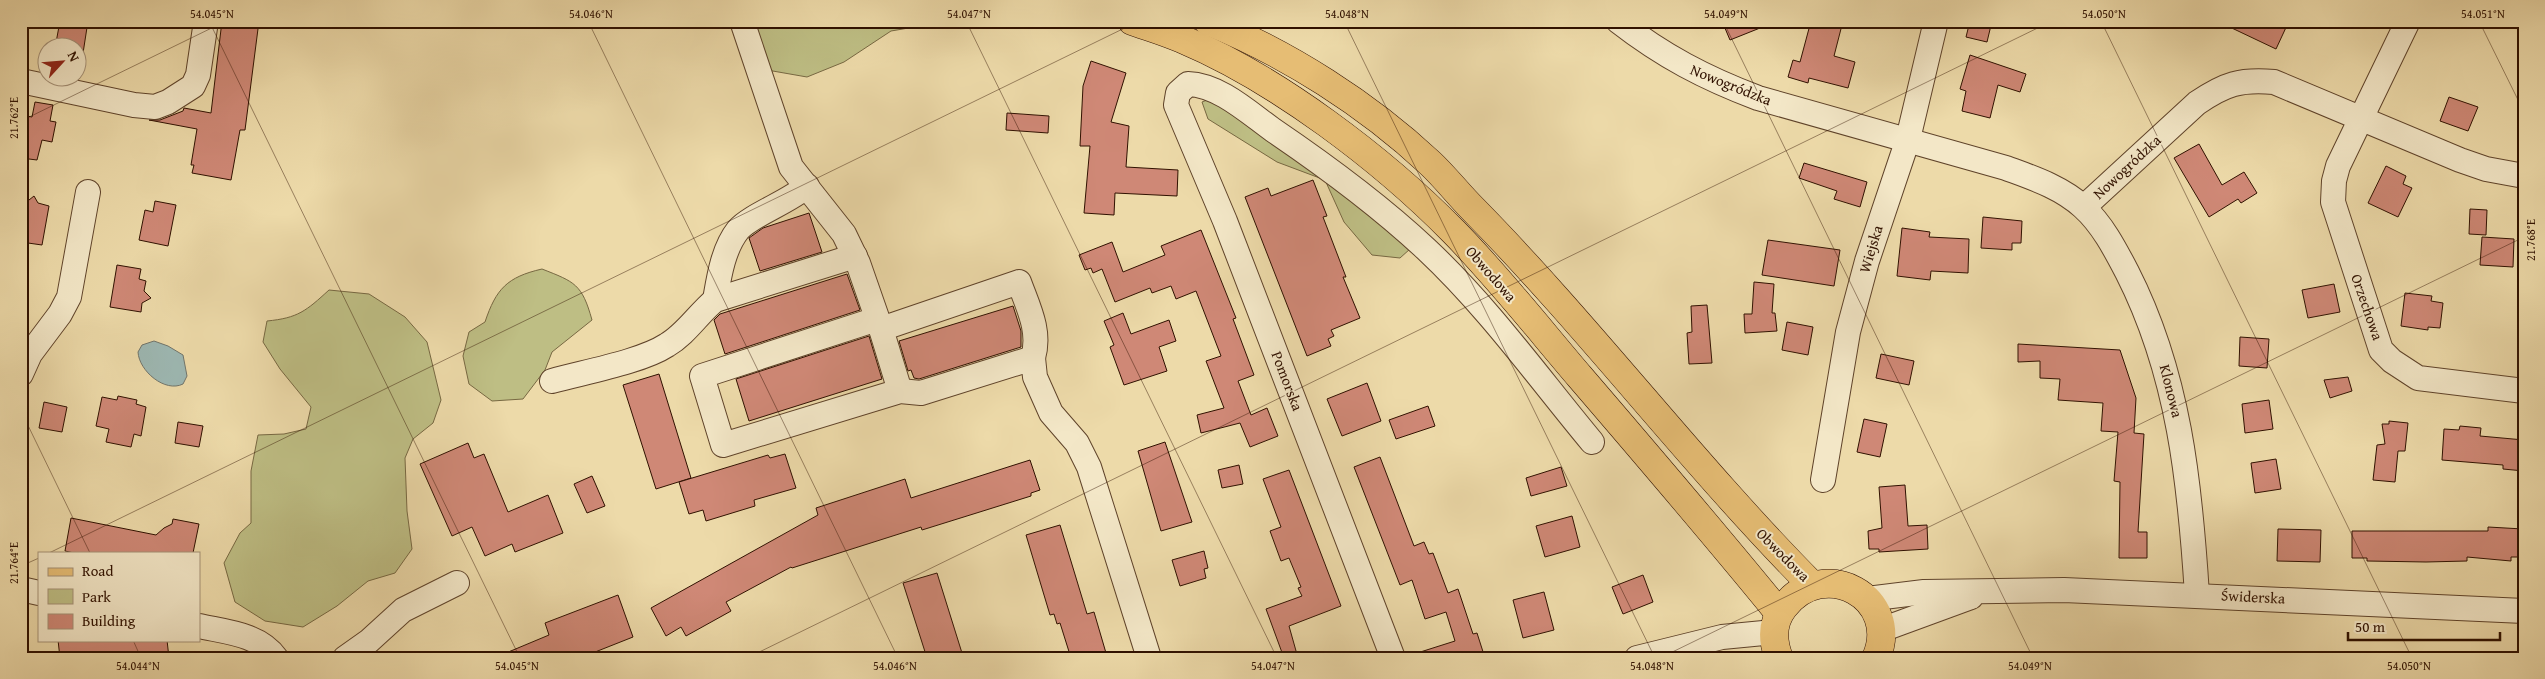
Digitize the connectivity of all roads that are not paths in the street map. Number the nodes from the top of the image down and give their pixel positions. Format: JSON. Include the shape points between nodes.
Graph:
{"nodes":[{"id":1,"x":206,"y":21,"type":"edge"},
{"id":2,"x":742,"y":21,"type":"edge"},
{"id":3,"x":1132,"y":21,"type":"edge"},
{"id":4,"x":1208,"y":21,"type":"edge"},
{"id":5,"x":1618,"y":21,"type":"edge"},
{"id":6,"x":1936,"y":21,"type":"edge"},
{"id":7,"x":2408,"y":21,"type":"edge"},
{"id":8,"x":21,"y":82,"type":"edge"},
{"id":9,"x":2362,"y":120,"type":"junction"},
{"id":10,"x":1908,"y":139,"type":"junction"},
{"id":11,"x":2524,"y":176,"type":"edge"},
{"id":12,"x":807,"y":186,"type":"junction"},
{"id":13,"x":88,"y":192,"type":"dead end"},
{"id":14,"x":2084,"y":207,"type":"junction"},
{"id":15,"x":855,"y":256,"type":"junction"},
{"id":16,"x":715,"y":300,"type":"junction"},
{"id":17,"x":879,"y":324,"type":"junction"},
{"id":18,"x":1033,"y":358,"type":"junction"},
{"id":19,"x":21,"y":374,"type":"edge"},
{"id":20,"x":552,"y":381,"type":"dead end"},
{"id":21,"x":900,"y":391,"type":"junction"},
{"id":22,"x":2524,"y":391,"type":"edge"},
{"id":23,"x":1592,"y":442,"type":"dead end"},
{"id":24,"x":1823,"y":480,"type":"dead end"},
{"id":25,"x":457,"y":583,"type":"dead end"},
{"id":26,"x":1812,"y":585,"type":"junction"},
{"id":27,"x":21,"y":589,"type":"edge"},
{"id":28,"x":38,"y":592,"type":"edge"},
{"id":29,"x":1982,"y":592,"type":"junction"},
{"id":30,"x":2197,"y":595,"type":"junction"},
{"id":31,"x":1867,"y":599,"type":"junction"},
{"id":32,"x":2524,"y":611,"type":"edge"},
{"id":33,"x":200,"y":626,"type":"edge"},
{"id":34,"x":1881,"y":630,"type":"junction"},
{"id":35,"x":1777,"y":634,"type":"edge"},
{"id":36,"x":276,"y":658,"type":"edge"},
{"id":37,"x":345,"y":658,"type":"edge"},
{"id":38,"x":1149,"y":658,"type":"edge"},
{"id":39,"x":1393,"y":658,"type":"edge"},
{"id":40,"x":1637,"y":658,"type":"edge"},
{"id":41,"x":1876,"y":658,"type":"edge"}],
"edges":[{"from":1,"to":8,"type":"street","via":[[198,75],[193,86],[168,102],[155,106],[134,105]]},
{"from":2,"to":12,"type":"street","via":[[792,167]]},
{"from":3,"to":35,"type":"main road","name":"Obwodowa","via":[[1182,39],[1237,66],[1290,99],[1345,138],[1455,232],[1687,500]]},
{"from":4,"to":26,"type":"main road","name":"Obwodowa","via":[[1276,54],[1328,85],[1377,119],[1430,163],[1566,308],[1754,526]]},
{"from":5,"to":10,"type":"street","name":"Nowogródzka","via":[[1681,64],[1726,86],[1758,98]]},
{"from":6,"to":10,"type":"street","name":"Wiejska"},
{"from":7,"to":9,"type":"street","name":"Orzechowa"},
{"from":9,"to":11,"type":"street","name":"Nowogródzka","via":[[2486,169]]},
{"from":9,"to":14,"type":"street","name":"Nowogródzka","via":[[2274,82],[2235,82],[2217,89],[2197,104]]},
{"from":9,"to":22,"type":"street","name":"Orzechowa","via":[[2338,166],[2333,202],[2381,350],[2418,378]]},
{"from":10,"to":14,"type":"street","name":"Nowogródzka","via":[[2044,182]]},
{"from":10,"to":24,"type":"street","name":"Wiejska","via":[[1867,261],[1848,332]]},
{"from":12,"to":15,"type":"street","via":[[844,234]]},
{"from":12,"to":16,"type":"street","via":[[738,230],[721,264]]},
{"from":13,"to":19,"type":"street","via":[[69,297],[30,354]]},
{"from":14,"to":30,"type":"street","name":"Klonowa","via":[[2105,233],[2127,272],[2164,361],[2181,431]]},
{"from":15,"to":16,"type":"street"},
{"from":15,"to":17,"type":"street"},
{"from":16,"to":20,"type":"street","via":[[684,332],[652,353]]},
{"from":17,"to":18,"type":"street","via":[[1019,282],[1035,325],[1037,345]]},
{"from":17,"to":21,"type":"street"},
{"from":17,"to":21,"type":"street","via":[[702,376],[723,445]]},
{"from":18,"to":21,"type":"street","via":[[921,393]]},
{"from":18,"to":38,"type":"street","via":[[1036,377],[1051,413],[1077,443],[1089,467]]},
{"from":23,"to":39,"type":"street","name":"Pomorska","via":[[1472,296],[1426,249],[1328,168],[1232,100],[1201,85],[1188,84],[1178,93],[1176,105]]},
{"from":25,"to":37,"type":"street","via":[[403,610]]},
{"from":26,"to":31,"type":"main road","name":"Obwodowa","via":[[1826,582],[1841,584]]},
{"from":26,"to":35,"type":"main road","name":"Obwodowa","via":[[1792,595]]},
{"from":27,"to":28,"type":"street"},
{"from":29,"to":30,"type":"street","name":"Świderska","via":[[2064,590]]},
{"from":29,"to":31,"type":"street","name":"Świderska","via":[[1924,592]]},
{"from":29,"to":34,"type":"street","name":"Świderska"},
{"from":30,"to":32,"type":"street","name":"Świderska"},
{"from":31,"to":34,"type":"main road","via":[[1877,614]]},
{"from":33,"to":36,"type":"street","via":[[247,637],[261,643]]},
{"from":34,"to":41,"type":"main road"},
{"from":35,"to":40,"type":"street","via":[[1722,637]]}]}
